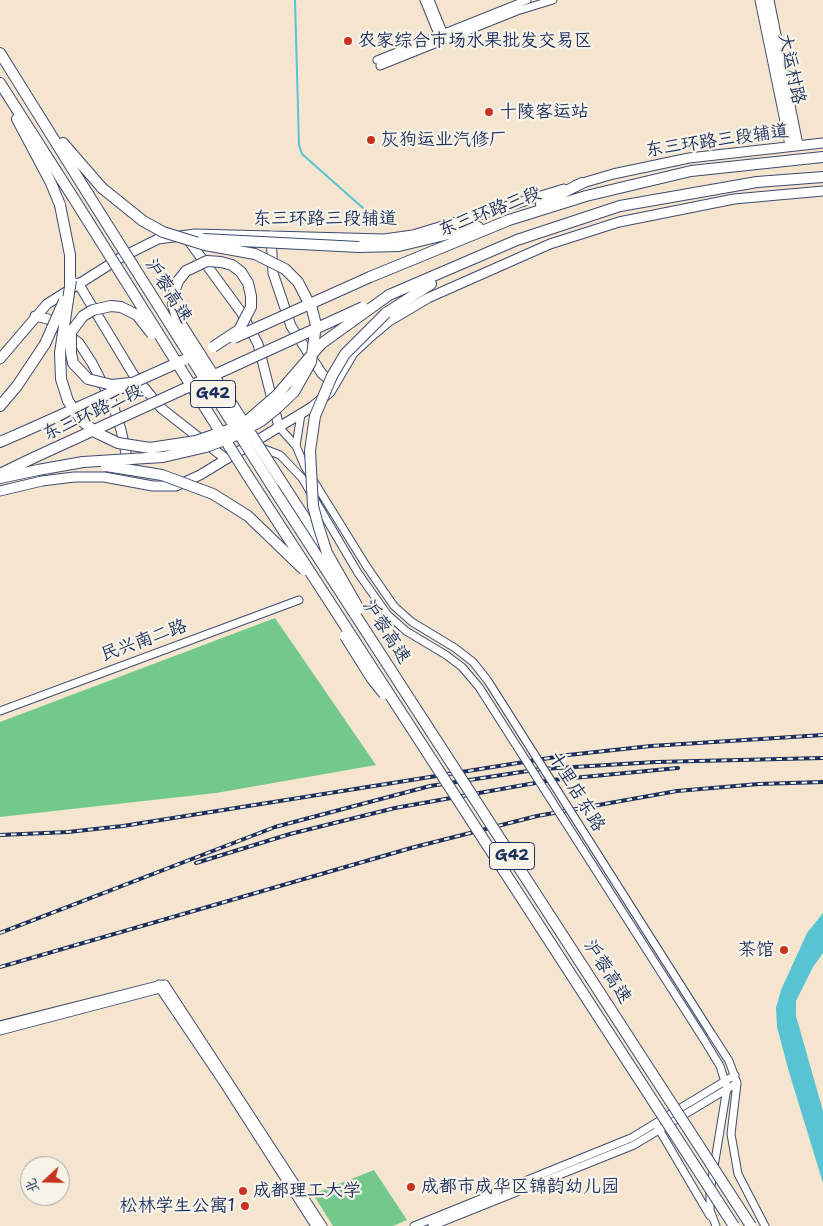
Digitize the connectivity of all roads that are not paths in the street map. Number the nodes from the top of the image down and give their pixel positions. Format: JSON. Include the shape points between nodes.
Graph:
{"nodes":[{"id":1,"x":424,"y":0,"type":"edge"},
{"id":2,"x":430,"y":0,"type":"edge"},
{"id":3,"x":527,"y":0,"type":"edge"},
{"id":4,"x":553,"y":0,"type":"edge"},
{"id":5,"x":760,"y":0,"type":"edge"},
{"id":6,"x":769,"y":0,"type":"edge"},
{"id":7,"x":444,"y":38,"type":"junction"},
{"id":8,"x":0,"y":53,"type":"edge"},
{"id":9,"x":379,"y":63,"type":"dead end"},
{"id":10,"x":0,"y":84,"type":"edge"},
{"id":11,"x":44,"y":120,"type":"junction"},
{"id":12,"x":823,"y":144,"type":"edge"},
{"id":13,"x":794,"y":146,"type":"junction"},
{"id":14,"x":823,"y":157,"type":"edge"},
{"id":15,"x":823,"y":177,"type":"edge"},
{"id":16,"x":582,"y":183,"type":"junction"},
{"id":17,"x":823,"y":191,"type":"edge"},
{"id":18,"x":508,"y":220,"type":"junction"},
{"id":19,"x":183,"y":236,"type":"junction"},
{"id":20,"x":270,"y":236,"type":"junction"},
{"id":21,"x":517,"y":240,"type":"junction"},
{"id":22,"x":74,"y":282,"type":"junction"},
{"id":23,"x":389,"y":295,"type":"junction"},
{"id":24,"x":35,"y":316,"type":"junction"},
{"id":25,"x":213,"y":347,"type":"junction"},
{"id":26,"x":0,"y":359,"type":"edge"},
{"id":27,"x":186,"y":359,"type":"joint"},
{"id":28,"x":200,"y":382,"type":"joint"},
{"id":29,"x":130,"y":384,"type":"junction"},
{"id":30,"x":335,"y":384,"type":"junction"},
{"id":31,"x":0,"y":406,"type":"edge"},
{"id":32,"x":301,"y":414,"type":"junction"},
{"id":33,"x":279,"y":428,"type":"junction"},
{"id":34,"x":0,"y":442,"type":"edge"},
{"id":35,"x":252,"y":444,"type":"junction"},
{"id":36,"x":296,"y":446,"type":"junction"},
{"id":37,"x":226,"y":459,"type":"junction"},
{"id":38,"x":83,"y":462,"type":"junction"},
{"id":39,"x":0,"y":474,"type":"edge"},
{"id":40,"x":0,"y":478,"type":"edge"},
{"id":41,"x":121,"y":480,"type":"junction"},
{"id":42,"x":0,"y":491,"type":"edge"},
{"id":43,"x":327,"y":553,"type":"junction"},
{"id":44,"x":303,"y":568,"type":"junction"},
{"id":45,"x":299,"y":600,"type":"dead end"},
{"id":46,"x":380,"y":653,"type":"junction"},
{"id":47,"x":0,"y":711,"type":"edge"},
{"id":48,"x":414,"y":728,"type":"junction"},
{"id":49,"x":161,"y":986,"type":"junction"},
{"id":50,"x":0,"y":1025,"type":"edge"},
{"id":51,"x":0,"y":1031,"type":"edge"},
{"id":52,"x":736,"y":1079,"type":"junction"},
{"id":53,"x":727,"y":1085,"type":"junction"},
{"id":54,"x":658,"y":1126,"type":"junction"},
{"id":55,"x":716,"y":1225,"type":"edge"},
{"id":56,"x":315,"y":1226,"type":"edge"},
{"id":57,"x":323,"y":1226,"type":"edge"},
{"id":58,"x":414,"y":1226,"type":"edge"},
{"id":59,"x":432,"y":1226,"type":"edge"},
{"id":60,"x":734,"y":1226,"type":"edge"},
{"id":61,"x":751,"y":1226,"type":"edge"},
{"id":62,"x":765,"y":1226,"type":"edge"}],
"edges":[{"from":1,"to":7,"type":"street"},
{"from":2,"to":7,"type":"street"},
{"from":3,"to":7,"type":"street"},
{"from":4,"to":7,"type":"street"},
{"from":5,"to":13,"type":"main road","name":"大运村路"},
{"from":6,"to":13,"type":"main road","name":"大运村路"},
{"from":7,"to":9,"type":"street"},
{"from":8,"to":11,"type":"highway","name":"沪蓉高速","number":"G42"},
{"from":10,"to":22,"type":"highway","bridge":true,"via":[[60,204]]},
{"from":10,"to":48,"type":"highway","name":"沪蓉高速","number":"G42","bridge":true,"via":[[246,472]]},
{"from":11,"to":19,"type":"highway","bridge":true,"via":[[102,188],[143,221]]},
{"from":11,"to":46,"type":"highway","name":"沪蓉高速","number":"G42","bridge":true,"via":[[261,470]]},
{"from":12,"to":13,"type":"main road","name":"东三环路三段辅道"},
{"from":13,"to":16,"type":"main road","name":"东三环路三段辅道","via":[[688,158]]},
{"from":14,"to":18,"type":"highway","name":"东三环路三段","via":[[691,171],[586,196]]},
{"from":15,"to":21,"type":"highway","name":"东三环路三段","via":[[748,184],[620,206]]},
{"from":16,"to":18,"type":"highway"},
{"from":16,"to":20,"type":"main road","name":"东三环路三段辅道","via":[[414,235],[384,239]]},
{"from":17,"to":30,"type":"main road","via":[[734,199],[619,222],[550,244],[428,298],[389,321],[353,354]]},
{"from":18,"to":19,"type":"highway","bridge":true,"via":[[399,246],[359,247]]},
{"from":18,"to":25,"type":"highway","name":"东三环路三段","bridge":true},
{"from":19,"to":20,"type":"main road","name":"东三环路三段辅道"},
{"from":19,"to":22,"type":"main road","name":"东三环路三段辅道","via":[[158,239]]},
{"from":19,"to":33,"type":"main road","via":[[241,312],[258,344]]},
{"from":19,"to":38,"type":"highway","bridge":true,"via":[[205,245],[255,254],[285,269],[298,282],[312,309],[316,326],[311,362],[294,392],[278,408],[230,438],[163,457]]},
{"from":20,"to":30,"type":"main road","via":[[272,273],[291,326],[322,374]]},
{"from":21,"to":23,"type":"highway","name":"东三环路三段"},
{"from":21,"to":43,"type":"highway","bridge":true,"via":[[424,287],[386,313],[345,354],[315,416],[310,451],[312,498]]},
{"from":22,"to":23,"type":"highway","bridge":true,"via":[[60,353],[61,379],[68,401],[82,421],[97,433],[118,443],[150,448],[196,441],[248,420],[276,395],[321,344]]},
{"from":22,"to":24,"type":"main road","name":"东三环路三段辅道"},
{"from":22,"to":31,"type":"highway","bridge":true,"via":[[45,344]]},
{"from":22,"to":37,"type":"main road","via":[[138,381],[161,408]]},
{"from":23,"to":28,"type":"highway","name":"东三环路三段","bridge":true},
{"from":24,"to":26,"type":"main road","name":"东三环路三段辅道"},
{"from":24,"to":41,"type":"main road","via":[[48,319],[79,344],[108,394],[126,453]]},
{"from":25,"to":27,"type":"highway","name":"东三环路三段","bridge":true},
{"from":25,"to":43,"type":"highway","bridge":true,"via":[[239,330],[252,307],[248,283],[241,272],[227,263],[207,261],[186,271],[178,281],[173,304],[178,318]]},
{"from":27,"to":29,"type":"highway","name":"东三环路二段","bridge":true},
{"from":28,"to":39,"type":"highway","name":"东三环路二段","bridge":true},
{"from":29,"to":34,"type":"highway","name":"东三环路二段","bridge":true},
{"from":29,"to":44,"type":"highway","bridge":true,"via":[[112,385],[88,379],[74,363],[71,332],[83,316],[93,310],[121,307],[146,324]]},
{"from":30,"to":32,"type":"main road","via":[[330,392]]},
{"from":32,"to":33,"type":"main road"},
{"from":32,"to":36,"type":"street"},
{"from":33,"to":35,"type":"main road"},
{"from":33,"to":36,"type":"street"},
{"from":35,"to":37,"type":"main road"},
{"from":35,"to":53,"type":"street","name":"十里店东路","bridge":true,"via":[[280,455],[302,478],[358,573],[387,614],[406,631],[462,667],[479,687],[703,1038]]},
{"from":36,"to":52,"type":"street","name":"十里店东路","bridge":true,"via":[[305,467],[394,606],[412,622],[473,662],[488,681],[711,1033]]},
{"from":37,"to":41,"type":"main road","via":[[176,486]]},
{"from":38,"to":40,"type":"highway","bridge":true},
{"from":38,"to":44,"type":"highway","bridge":true,"via":[[162,475],[213,494],[248,516]]},
{"from":41,"to":42,"type":"main road","via":[[74,477]]},
{"from":43,"to":46,"type":"highway","bridge":true},
{"from":44,"to":48,"type":"highway","bridge":true,"via":[[372,679]]},
{"from":45,"to":47,"type":"street","name":"民兴南二路"},
{"from":46,"to":61,"type":"highway","name":"沪蓉高速","number":"G42","bridge":true},
{"from":48,"to":60,"type":"highway","name":"沪蓉高速","number":"G42","bridge":true},
{"from":49,"to":50,"type":"street"},
{"from":49,"to":51,"type":"street"},
{"from":49,"to":56,"type":"street"},
{"from":49,"to":57,"type":"street"},
{"from":52,"to":53,"type":"street"},
{"from":52,"to":62,"type":"street","via":[[732,1155],[744,1187]]},
{"from":53,"to":54,"type":"street"},
{"from":53,"to":55,"type":"street","via":[[710,1191],[710,1210]]},
{"from":54,"to":55,"type":"street"},
{"from":54,"to":58,"type":"street"},
{"from":54,"to":59,"type":"street","via":[[634,1145]]}]}
